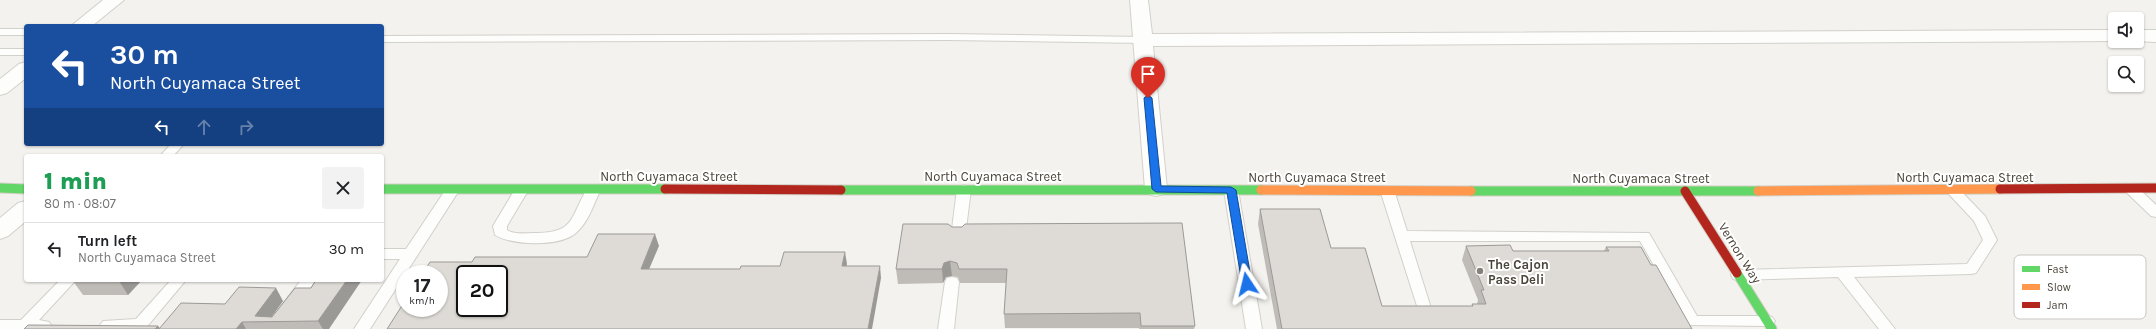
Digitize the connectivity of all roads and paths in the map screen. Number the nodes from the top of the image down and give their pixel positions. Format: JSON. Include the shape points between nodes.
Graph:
{"nodes":[{"id":1,"x":115,"y":0,"type":"edge"},
{"id":2,"x":1139,"y":0,"type":"edge"},
{"id":3,"x":83,"y":24,"type":"edge"},
{"id":4,"x":0,"y":32,"type":"edge"},
{"id":5,"x":24,"y":32,"type":"edge"},
{"id":6,"x":2108,"y":36,"type":"edge"},
{"id":7,"x":2144,"y":36,"type":"edge"},
{"id":8,"x":2156,"y":36,"type":"edge"},
{"id":9,"x":384,"y":39,"type":"edge"},
{"id":10,"x":1142,"y":40,"type":"junction"},
{"id":11,"x":0,"y":52,"type":"edge"},
{"id":12,"x":24,"y":52,"type":"edge"},
{"id":13,"x":24,"y":70,"type":"edge"},
{"id":14,"x":0,"y":89,"type":"edge"},
{"id":15,"x":176,"y":146,"type":"edge"},
{"id":16,"x":168,"y":154,"type":"edge"},
{"id":17,"x":0,"y":188,"type":"edge"},
{"id":18,"x":2130,"y":188,"type":"junction"},
{"id":19,"x":2156,"y":188,"type":"edge"},
{"id":20,"x":24,"y":189,"type":"edge"},
{"id":21,"x":384,"y":189,"type":"edge"},
{"id":22,"x":453,"y":189,"type":"junction"},
{"id":23,"x":522,"y":189,"type":"junction"},
{"id":24,"x":594,"y":189,"type":"junction"},
{"id":25,"x":964,"y":189,"type":"junction"},
{"id":26,"x":1156,"y":189,"type":"junction"},
{"id":27,"x":1231,"y":190,"type":"junction"},
{"id":28,"x":1387,"y":190,"type":"junction"},
{"id":29,"x":1952,"y":190,"type":"junction"},
{"id":30,"x":1685,"y":192,"type":"junction"},
{"id":31,"x":24,"y":210,"type":"edge"},
{"id":32,"x":2156,"y":213,"type":"edge"},
{"id":33,"x":0,"y":232,"type":"edge"},
{"id":34,"x":1401,"y":236,"type":"junction"},
{"id":35,"x":958,"y":237,"type":"edge"},
{"id":36,"x":384,"y":254,"type":"edge"},
{"id":37,"x":410,"y":254,"type":"junction"},
{"id":38,"x":1841,"y":271,"type":"junction"},
{"id":39,"x":1738,"y":274,"type":"junction"},
{"id":40,"x":67,"y":282,"type":"edge"},
{"id":41,"x":177,"y":282,"type":"edge"},
{"id":42,"x":307,"y":282,"type":"edge"},
{"id":43,"x":952,"y":282,"type":"dead end"},
{"id":44,"x":1423,"y":305,"type":"edge"},
{"id":45,"x":1770,"y":325,"type":"edge"},
{"id":46,"x":0,"y":326,"type":"edge"},
{"id":47,"x":25,"y":326,"type":"junction"},
{"id":48,"x":56,"y":326,"type":"edge"},
{"id":49,"x":94,"y":326,"type":"edge"},
{"id":50,"x":272,"y":329,"type":"edge"},
{"id":51,"x":362,"y":329,"type":"edge"},
{"id":52,"x":946,"y":329,"type":"edge"},
{"id":53,"x":1254,"y":329,"type":"edge"},
{"id":54,"x":1887,"y":329,"type":"edge"}],
"edges":[{"from":1,"to":3,"type":"street"},
{"from":2,"to":10,"type":"street"},
{"from":4,"to":5,"type":"lane"},
{"from":6,"to":10,"type":"street"},
{"from":7,"to":8,"type":"street"},
{"from":9,"to":10,"type":"lane","via":[[948,37]]},
{"from":10,"to":26,"type":"street"},
{"from":11,"to":12,"type":"lane"},
{"from":13,"to":14,"type":"street"},
{"from":15,"to":16,"type":"lane"},
{"from":17,"to":20,"type":"main road"},
{"from":18,"to":19,"type":"main road","name":"North Cuyamaca Street"},
{"from":18,"to":29,"type":"main road","name":"North Cuyamaca Street"},
{"from":18,"to":32,"type":"lane"},
{"from":21,"to":22,"type":"main road","name":"North Cuyamaca Street"},
{"from":22,"to":23,"type":"main road","name":"North Cuyamaca Street"},
{"from":22,"to":37,"type":"lane"},
{"from":23,"to":24,"type":"main road","name":"North Cuyamaca Street"},
{"from":23,"to":24,"type":"lane","via":[[500,226],[500,232],[508,238],[550,238],[566,235],[573,229]]},
{"from":24,"to":25,"type":"main road","name":"North Cuyamaca Street"},
{"from":25,"to":26,"type":"main road","name":"North Cuyamaca Street"},
{"from":25,"to":35,"type":"lane"},
{"from":26,"to":27,"type":"main road","name":"North Cuyamaca Street"},
{"from":27,"to":28,"type":"main road","name":"North Cuyamaca Street"},
{"from":27,"to":53,"type":"lane"},
{"from":28,"to":30,"type":"main road","name":"North Cuyamaca Street"},
{"from":28,"to":34,"type":"lane"},
{"from":29,"to":30,"type":"main road","name":"North Cuyamaca Street"},
{"from":29,"to":38,"type":"lane","via":[[1980,219],[1990,240],[1971,269]]},
{"from":30,"to":39,"type":"main road","name":"Vernon Way"},
{"from":31,"to":33,"type":"street"},
{"from":34,"to":44,"type":"lane"},
{"from":34,"to":45,"type":"lane","via":[[1644,236],[1693,321]]},
{"from":36,"to":37,"type":"lane"},
{"from":37,"to":51,"type":"lane"},
{"from":38,"to":39,"type":"lane"},
{"from":38,"to":54,"type":"lane"},
{"from":39,"to":45,"type":"main road","name":"Vernon Way"},
{"from":40,"to":47,"type":"lane"},
{"from":41,"to":49,"type":"lane","via":[[140,325]]},
{"from":42,"to":50,"type":"lane"},
{"from":43,"to":52,"type":"lane"},
{"from":46,"to":47,"type":"lane"},
{"from":47,"to":48,"type":"lane"}]}
